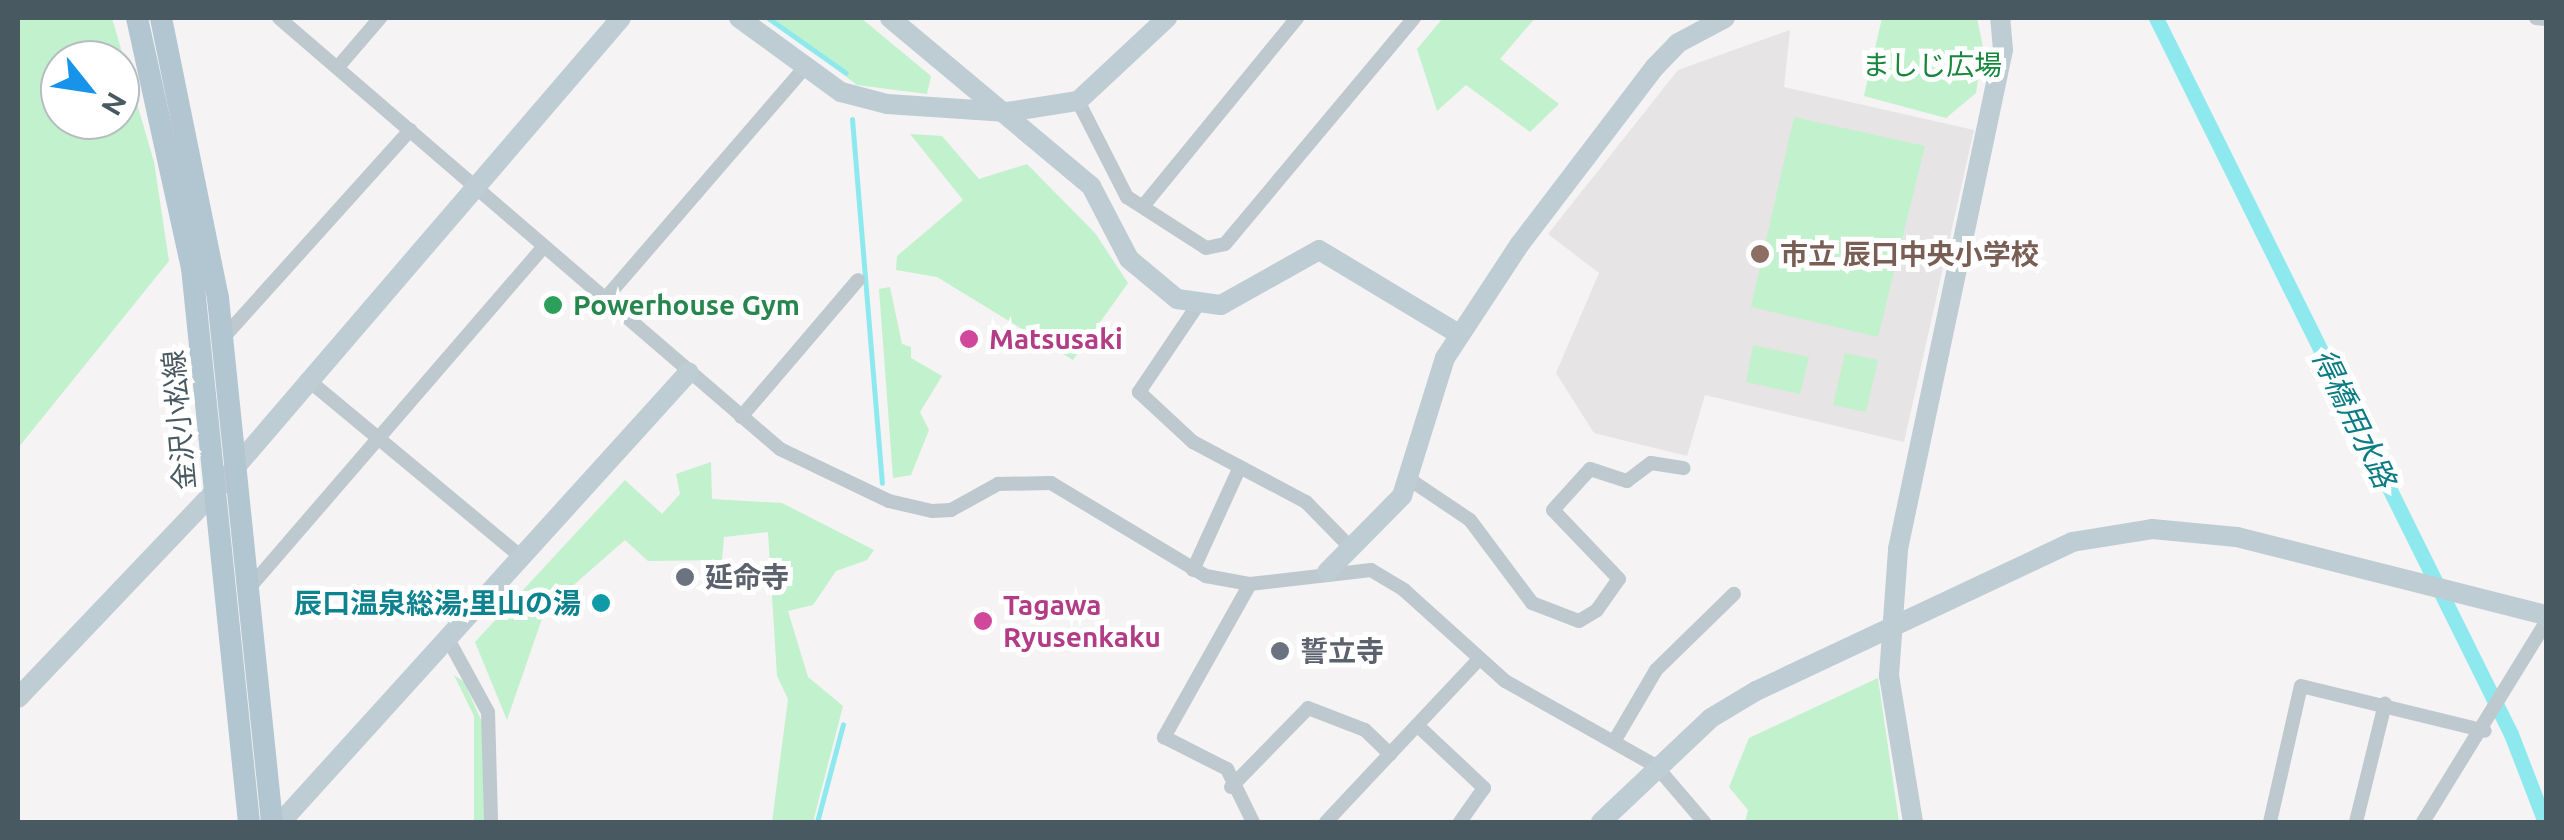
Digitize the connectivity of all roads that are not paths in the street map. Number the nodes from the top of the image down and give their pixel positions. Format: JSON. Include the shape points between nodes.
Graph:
{"nodes":[{"id":1,"x":137,"y":18,"type":"edge"},
{"id":2,"x":161,"y":18,"type":"edge"},
{"id":3,"x":279,"y":18,"type":"edge"},
{"id":4,"x":380,"y":18,"type":"edge"},
{"id":5,"x":621,"y":18,"type":"edge"},
{"id":6,"x":739,"y":18,"type":"edge"},
{"id":7,"x":890,"y":18,"type":"edge"},
{"id":8,"x":1167,"y":18,"type":"edge"},
{"id":9,"x":1297,"y":18,"type":"edge"},
{"id":10,"x":1414,"y":18,"type":"edge"},
{"id":11,"x":1725,"y":18,"type":"edge"},
{"id":12,"x":2000,"y":18,"type":"edge"},
{"id":13,"x":2536,"y":18,"type":"edge"},
{"id":14,"x":2546,"y":19,"type":"edge"},
{"id":15,"x":806,"y":66,"type":"junction"},
{"id":16,"x":338,"y":67,"type":"junction"},
{"id":17,"x":1078,"y":101,"type":"junction"},
{"id":18,"x":1008,"y":112,"type":"junction"},
{"id":19,"x":410,"y":130,"type":"junction"},
{"id":20,"x":475,"y":186,"type":"junction"},
{"id":21,"x":1144,"y":205,"type":"junction"},
{"id":22,"x":544,"y":248,"type":"junction"},
{"id":23,"x":858,"y":280,"type":"dead end"},
{"id":24,"x":604,"y":300,"type":"junction"},
{"id":25,"x":1197,"y":306,"type":"junction"},
{"id":26,"x":1459,"y":334,"type":"junction"},
{"id":27,"x":223,"y":338,"type":"junction"},
{"id":28,"x":689,"y":372,"type":"junction"},
{"id":29,"x":308,"y":379,"type":"junction"},
{"id":30,"x":741,"y":417,"type":"junction"},
{"id":31,"x":380,"y":438,"type":"junction"},
{"id":32,"x":238,"y":463,"type":"junction"},
{"id":33,"x":1240,"y":467,"type":"junction"},
{"id":34,"x":1684,"y":468,"type":"dead end"},
{"id":35,"x":1410,"y":479,"type":"junction"},
{"id":36,"x":215,"y":491,"type":"junction"},
{"id":37,"x":1348,"y":545,"type":"junction"},
{"id":38,"x":519,"y":555,"type":"junction"},
{"id":39,"x":1193,"y":570,"type":"junction"},
{"id":40,"x":1326,"y":572,"type":"junction"},
{"id":41,"x":1250,"y":584,"type":"junction"},
{"id":42,"x":250,"y":587,"type":"junction"},
{"id":43,"x":1734,"y":594,"type":"dead end"},
{"id":44,"x":2546,"y":618,"type":"edge"},
{"id":45,"x":1890,"y":626,"type":"junction"},
{"id":46,"x":448,"y":640,"type":"junction"},
{"id":47,"x":1478,"y":660,"type":"junction"},
{"id":48,"x":18,"y":698,"type":"edge"},
{"id":49,"x":2385,"y":704,"type":"junction"},
{"id":50,"x":2489,"y":724,"type":"junction"},
{"id":51,"x":1416,"y":725,"type":"junction"},
{"id":52,"x":1615,"y":740,"type":"junction"},
{"id":53,"x":1390,"y":754,"type":"junction"},
{"id":54,"x":1656,"y":766,"type":"junction"},
{"id":55,"x":1231,"y":786,"type":"junction"},
{"id":56,"x":249,"y":822,"type":"edge"},
{"id":57,"x":272,"y":822,"type":"edge"},
{"id":58,"x":282,"y":822,"type":"edge"},
{"id":59,"x":491,"y":822,"type":"edge"},
{"id":60,"x":1254,"y":822,"type":"edge"},
{"id":61,"x":1326,"y":822,"type":"edge"},
{"id":62,"x":1460,"y":822,"type":"edge"},
{"id":63,"x":1601,"y":822,"type":"edge"},
{"id":64,"x":1704,"y":822,"type":"edge"},
{"id":65,"x":1912,"y":822,"type":"edge"},
{"id":66,"x":2270,"y":822,"type":"edge"},
{"id":67,"x":2356,"y":822,"type":"edge"},
{"id":68,"x":2424,"y":822,"type":"edge"}],
"edges":[{"from":1,"to":36,"type":"main road","name":"金沢小松線","via":[[192,268]]},
{"from":2,"to":27,"type":"main road","name":"金沢小松線"},
{"from":3,"to":16,"type":"street"},
{"from":4,"to":16,"type":"street"},
{"from":5,"to":20,"type":"street"},
{"from":6,"to":15,"type":"street"},
{"from":7,"to":18,"type":"street"},
{"from":8,"to":17,"type":"street"},
{"from":9,"to":21,"type":"street"},
{"from":10,"to":21,"type":"street","via":[[1225,244],[1206,248]]},
{"from":11,"to":26,"type":"street","via":[[1678,43],[1654,67]]},
{"from":12,"to":45,"type":"street","via":[[2003,50],[1908,494]]},
{"from":13,"to":14,"type":"street"},
{"from":15,"to":18,"type":"street","via":[[840,92],[887,104]]},
{"from":15,"to":24,"type":"street"},
{"from":16,"to":19,"type":"street"},
{"from":17,"to":18,"type":"street"},
{"from":17,"to":21,"type":"street","via":[[1120,189]]},
{"from":18,"to":25,"type":"street","via":[[1104,200],[1113,231],[1144,276]]},
{"from":19,"to":20,"type":"street"},
{"from":19,"to":27,"type":"street"},
{"from":20,"to":22,"type":"street"},
{"from":20,"to":29,"type":"street"},
{"from":22,"to":24,"type":"street"},
{"from":22,"to":31,"type":"street"},
{"from":23,"to":30,"type":"street"},
{"from":24,"to":28,"type":"street"},
{"from":25,"to":26,"type":"street","via":[[1220,306],[1249,293],[1319,250]]},
{"from":25,"to":33,"type":"street","via":[[1139,392],[1193,442]]},
{"from":26,"to":35,"type":"street","via":[[1426,402]]},
{"from":27,"to":32,"type":"main road","name":"金沢小松線"},
{"from":28,"to":30,"type":"street"},
{"from":28,"to":38,"type":"street"},
{"from":29,"to":31,"type":"street"},
{"from":29,"to":32,"type":"street"},
{"from":30,"to":39,"type":"street","via":[[814,468],[889,501],[932,511],[951,510],[998,484],[1052,482]]},
{"from":31,"to":38,"type":"street"},
{"from":31,"to":42,"type":"street"},
{"from":32,"to":36,"type":"street"},
{"from":32,"to":42,"type":"main road","name":"金沢小松線"},
{"from":33,"to":37,"type":"street","via":[[1306,502]]},
{"from":33,"to":39,"type":"street"},
{"from":34,"to":35,"type":"street","via":[[1651,463],[1627,482],[1590,469],[1553,510],[1618,579],[1579,621],[1532,603],[1470,520]]},
{"from":35,"to":37,"type":"street","via":[[1387,516]]},
{"from":36,"to":48,"type":"street"},
{"from":36,"to":56,"type":"main road","name":"金沢小松線"},
{"from":37,"to":40,"type":"street"},
{"from":38,"to":46,"type":"street"},
{"from":39,"to":41,"type":"street"},
{"from":40,"to":41,"type":"street"},
{"from":40,"to":47,"type":"street","via":[[1371,570]]},
{"from":41,"to":55,"type":"street","via":[[1164,738],[1227,770]]},
{"from":42,"to":57,"type":"main road","name":"金沢小松線"},
{"from":43,"to":52,"type":"street","via":[[1656,670]]},
{"from":44,"to":45,"type":"street","via":[[2237,536],[2152,530],[2072,542]]},
{"from":44,"to":50,"type":"street"},
{"from":45,"to":54,"type":"street","via":[[1756,690]]},
{"from":45,"to":65,"type":"street","via":[[1889,676]]},
{"from":46,"to":58,"type":"street"},
{"from":46,"to":59,"type":"street","via":[[488,712]]},
{"from":47,"to":51,"type":"street"},
{"from":47,"to":52,"type":"street"},
{"from":49,"to":50,"type":"street"},
{"from":49,"to":66,"type":"street","via":[[2301,686]]},
{"from":49,"to":67,"type":"street"},
{"from":50,"to":68,"type":"street"},
{"from":51,"to":53,"type":"street"},
{"from":51,"to":62,"type":"street","via":[[1484,788]]},
{"from":52,"to":54,"type":"street"},
{"from":53,"to":55,"type":"street","via":[[1365,730],[1308,708]]},
{"from":53,"to":61,"type":"street"},
{"from":54,"to":63,"type":"street"},
{"from":54,"to":64,"type":"street"},
{"from":55,"to":60,"type":"street"}]}
